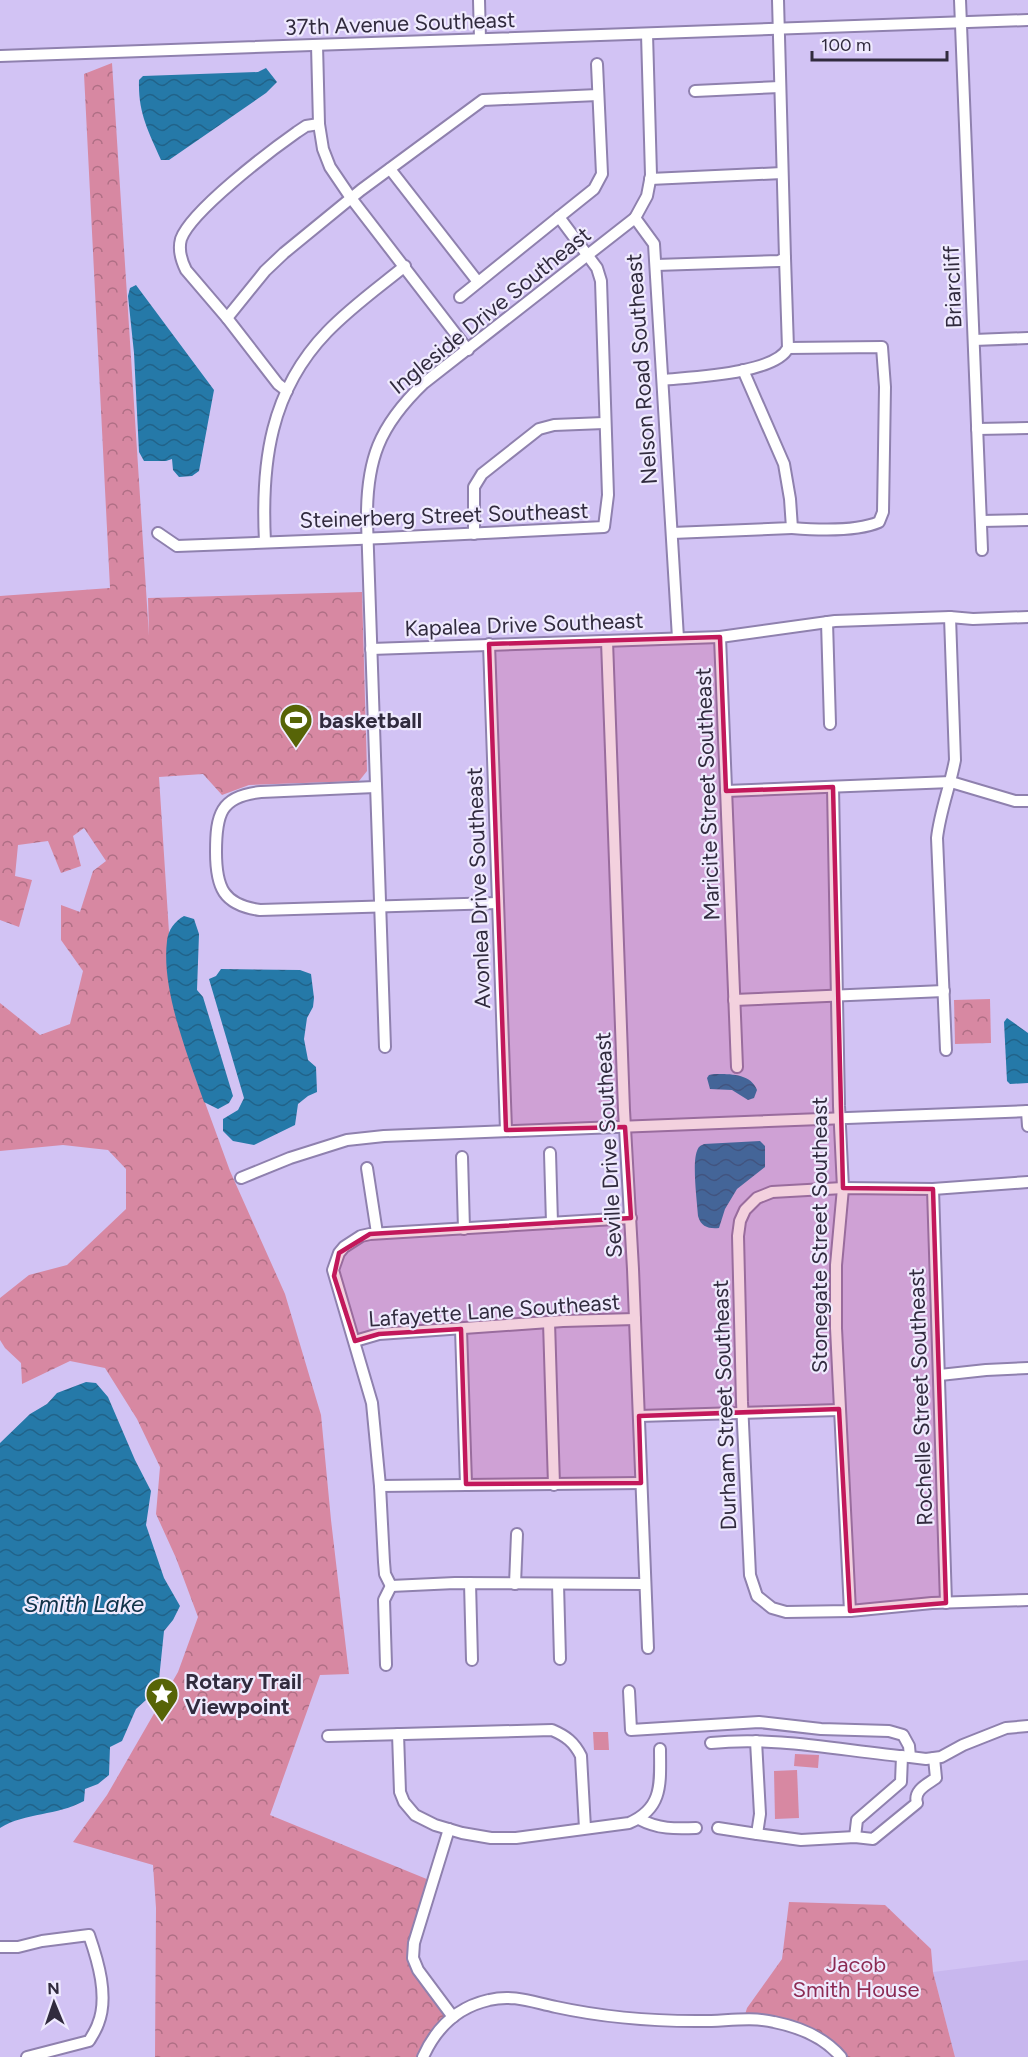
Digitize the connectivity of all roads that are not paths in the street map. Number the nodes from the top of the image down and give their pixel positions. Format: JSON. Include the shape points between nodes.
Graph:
{"nodes":[{"id":1,"x":479,"y":0,"type":"edge"},
{"id":2,"x":778,"y":0,"type":"edge"},
{"id":3,"x":960,"y":0,"type":"edge"},
{"id":4,"x":1028,"y":20,"type":"edge"},
{"id":5,"x":962,"y":22,"type":"junction"},
{"id":6,"x":779,"y":29,"type":"junction"},
{"id":7,"x":647,"y":34,"type":"junction"},
{"id":8,"x":480,"y":39,"type":"junction"},
{"id":9,"x":317,"y":45,"type":"junction"},
{"id":10,"x":0,"y":56,"type":"edge"},
{"id":11,"x":597,"y":64,"type":"dead end"},
{"id":12,"x":780,"y":87,"type":"junction"},
{"id":13,"x":695,"y":90,"type":"dead end"},
{"id":14,"x":598,"y":95,"type":"junction"},
{"id":15,"x":320,"y":124,"type":"junction"},
{"id":16,"x":390,"y":169,"type":"junction"},
{"id":17,"x":782,"y":173,"type":"junction"},
{"id":18,"x":650,"y":178,"type":"junction"},
{"id":19,"x":355,"y":195,"type":"junction"},
{"id":20,"x":559,"y":217,"type":"junction"},
{"id":21,"x":635,"y":218,"type":"junction"},
{"id":22,"x":587,"y":256,"type":"junction"},
{"id":23,"x":785,"y":258,"type":"junction"},
{"id":24,"x":656,"y":265,"type":"junction"},
{"id":25,"x":405,"y":266,"type":"junction"},
{"id":26,"x":478,"y":282,"type":"junction"},
{"id":27,"x":460,"y":297,"type":"dead end"},
{"id":28,"x":227,"y":318,"type":"junction"},
{"id":29,"x":1028,"y":338,"type":"edge"},
{"id":30,"x":974,"y":339,"type":"junction"},
{"id":31,"x":788,"y":348,"type":"junction"},
{"id":32,"x":468,"y":350,"type":"junction"},
{"id":33,"x":743,"y":370,"type":"junction"},
{"id":34,"x":663,"y":380,"type":"junction"},
{"id":35,"x":286,"y":391,"type":"junction"},
{"id":36,"x":604,"y":423,"type":"junction"},
{"id":37,"x":977,"y":429,"type":"junction"},
{"id":38,"x":1028,"y":429,"type":"edge"},
{"id":39,"x":1028,"y":520,"type":"edge"},
{"id":40,"x":981,"y":521,"type":"junction"},
{"id":41,"x":792,"y":528,"type":"junction"},
{"id":42,"x":158,"y":533,"type":"dead end"},
{"id":43,"x":672,"y":533,"type":"junction"},
{"id":44,"x":474,"y":534,"type":"junction"},
{"id":45,"x":368,"y":539,"type":"junction"},
{"id":46,"x":265,"y":542,"type":"junction"},
{"id":47,"x":982,"y":550,"type":"dead end"},
{"id":48,"x":950,"y":617,"type":"junction"},
{"id":49,"x":1028,"y":617,"type":"edge"},
{"id":50,"x":831,"y":621,"type":"junction"},
{"id":51,"x":720,"y":637,"type":"junction"},
{"id":52,"x":678,"y":638,"type":"junction"},
{"id":53,"x":608,"y":641,"type":"junction"},
{"id":54,"x":489,"y":645,"type":"junction"},
{"id":55,"x":371,"y":649,"type":"junction"},
{"id":56,"x":830,"y":724,"type":"dead end"},
{"id":57,"x":951,"y":782,"type":"junction"},
{"id":58,"x":375,"y":787,"type":"junction"},
{"id":59,"x":833,"y":787,"type":"junction"},
{"id":60,"x":726,"y":791,"type":"junction"},
{"id":61,"x":1028,"y":801,"type":"edge"},
{"id":62,"x":498,"y":903,"type":"junction"},
{"id":63,"x":380,"y":906,"type":"junction"},
{"id":64,"x":944,"y":991,"type":"junction"},
{"id":65,"x":837,"y":995,"type":"junction"},
{"id":66,"x":734,"y":1000,"type":"junction"},
{"id":67,"x":385,"y":1047,"type":"dead end"},
{"id":68,"x":946,"y":1050,"type":"dead end"},
{"id":69,"x":737,"y":1067,"type":"dead end"},
{"id":70,"x":1028,"y":1111,"type":"edge"},
{"id":71,"x":839,"y":1118,"type":"junction"},
{"id":72,"x":625,"y":1126,"type":"junction"},
{"id":73,"x":1028,"y":1126,"type":"edge"},
{"id":74,"x":506,"y":1130,"type":"junction"},
{"id":75,"x":550,"y":1153,"type":"dead end"},
{"id":76,"x":462,"y":1157,"type":"dead end"},
{"id":77,"x":367,"y":1168,"type":"dead end"},
{"id":78,"x":241,"y":1178,"type":"dead end"},
{"id":79,"x":1028,"y":1182,"type":"edge"},
{"id":80,"x":843,"y":1188,"type":"junction"},
{"id":81,"x":933,"y":1189,"type":"junction"},
{"id":82,"x":631,"y":1218,"type":"junction"},
{"id":83,"x":552,"y":1223,"type":"junction"},
{"id":84,"x":464,"y":1228,"type":"junction"},
{"id":85,"x":377,"y":1233,"type":"junction"},
{"id":86,"x":635,"y":1318,"type":"junction"},
{"id":87,"x":549,"y":1322,"type":"junction"},
{"id":88,"x":461,"y":1329,"type":"junction"},
{"id":89,"x":356,"y":1341,"type":"junction"},
{"id":90,"x":1028,"y":1368,"type":"edge"},
{"id":91,"x":940,"y":1375,"type":"junction"},
{"id":92,"x":839,"y":1410,"type":"junction"},
{"id":93,"x":742,"y":1413,"type":"junction"},
{"id":94,"x":639,"y":1416,"type":"junction"},
{"id":95,"x":641,"y":1483,"type":"junction"},
{"id":96,"x":466,"y":1484,"type":"junction"},
{"id":97,"x":554,"y":1485,"type":"junction"},
{"id":98,"x":380,"y":1486,"type":"junction"},
{"id":99,"x":517,"y":1534,"type":"dead end"},
{"id":100,"x":470,"y":1583,"type":"junction"},
{"id":101,"x":515,"y":1584,"type":"junction"},
{"id":102,"x":558,"y":1584,"type":"junction"},
{"id":103,"x":645,"y":1584,"type":"junction"},
{"id":104,"x":391,"y":1586,"type":"junction"},
{"id":105,"x":1028,"y":1600,"type":"edge"},
{"id":106,"x":946,"y":1603,"type":"junction"},
{"id":107,"x":850,"y":1611,"type":"junction"},
{"id":108,"x":648,"y":1648,"type":"dead end"},
{"id":109,"x":560,"y":1659,"type":"dead end"},
{"id":110,"x":472,"y":1660,"type":"dead end"},
{"id":111,"x":386,"y":1665,"type":"dead end"},
{"id":112,"x":629,"y":1691,"type":"dead end"},
{"id":113,"x":742,"y":1722,"type":"junction"},
{"id":114,"x":1028,"y":1726,"type":"edge"},
{"id":115,"x":398,"y":1734,"type":"junction"},
{"id":116,"x":328,"y":1736,"type":"dead end"},
{"id":117,"x":742,"y":1740,"type":"junction"},
{"id":118,"x":756,"y":1741,"type":"junction"},
{"id":119,"x":711,"y":1743,"type":"dead end"},
{"id":120,"x":660,"y":1749,"type":"dead end"},
{"id":121,"x":906,"y":1756,"type":"junction"},
{"id":122,"x":934,"y":1758,"type":"junction"},
{"id":123,"x":639,"y":1819,"type":"junction"},
{"id":124,"x":585,"y":1828,"type":"junction"},
{"id":125,"x":696,"y":1828,"type":"dead end"},
{"id":126,"x":718,"y":1828,"type":"dead end"},
{"id":127,"x":449,"y":1829,"type":"junction"},
{"id":128,"x":757,"y":1834,"type":"junction"},
{"id":129,"x":855,"y":1837,"type":"junction"},
{"id":130,"x":0,"y":1947,"type":"edge"},
{"id":131,"x":453,"y":2017,"type":"junction"},
{"id":132,"x":27,"y":2057,"type":"edge"},
{"id":133,"x":423,"y":2057,"type":"edge"},
{"id":134,"x":841,"y":2057,"type":"edge"}],
"edges":[{"from":1,"to":8,"type":"street"},
{"from":2,"to":6,"type":"street"},
{"from":3,"to":5,"type":"street","name":"Briarcliff"},
{"from":4,"to":5,"type":"street","name":"37th Avenue Southeast"},
{"from":5,"to":6,"type":"street","name":"37th Avenue Southeast"},
{"from":5,"to":30,"type":"street","name":"Briarcliff"},
{"from":6,"to":7,"type":"street","name":"37th Avenue Southeast"},
{"from":6,"to":12,"type":"street"},
{"from":7,"to":8,"type":"street","name":"37th Avenue Southeast"},
{"from":7,"to":18,"type":"street"},
{"from":8,"to":9,"type":"street","name":"37th Avenue Southeast"},
{"from":9,"to":10,"type":"street","name":"37th Avenue Southeast"},
{"from":9,"to":15,"type":"street"},
{"from":11,"to":14,"type":"street"},
{"from":12,"to":13,"type":"street"},
{"from":12,"to":17,"type":"street"},
{"from":14,"to":16,"type":"street","via":[[483,100]]},
{"from":14,"to":20,"type":"street","via":[[602,174],[594,189]]},
{"from":15,"to":19,"type":"street","via":[[330,167]]},
{"from":15,"to":28,"type":"street","via":[[306,126],[238,178],[183,235],[180,253],[186,270]]},
{"from":16,"to":19,"type":"street"},
{"from":16,"to":26,"type":"street"},
{"from":17,"to":18,"type":"street"},
{"from":17,"to":23,"type":"street"},
{"from":18,"to":21,"type":"street","via":[[647,196]]},
{"from":19,"to":25,"type":"street"},
{"from":19,"to":28,"type":"street","via":[[284,252]]},
{"from":20,"to":22,"type":"street","name":"Steinerberg Street Southeast"},
{"from":20,"to":26,"type":"street"},
{"from":21,"to":22,"type":"street","name":"Ingleside Drive Southeast"},
{"from":21,"to":24,"type":"street","name":"Nelson Road Southeast","via":[[654,244]]},
{"from":22,"to":32,"type":"street","name":"Ingleside Drive Southeast"},
{"from":22,"to":36,"type":"street","name":"Steinerberg Street Southeast","via":[[602,281]]},
{"from":23,"to":24,"type":"street"},
{"from":23,"to":31,"type":"street"},
{"from":24,"to":34,"type":"street","name":"Nelson Road Southeast"},
{"from":25,"to":32,"type":"street"},
{"from":25,"to":35,"type":"street","via":[[327,332]]},
{"from":26,"to":27,"type":"street"},
{"from":28,"to":35,"type":"street"},
{"from":29,"to":30,"type":"street"},
{"from":30,"to":37,"type":"street","name":"Briarcliff"},
{"from":31,"to":33,"type":"street","via":[[777,359]]},
{"from":31,"to":41,"type":"street","via":[[882,347],[885,387],[883,512],[879,522],[849,528]]},
{"from":32,"to":45,"type":"street","name":"Ingleside Drive Southeast","via":[[411,396],[385,429],[368,481]]},
{"from":33,"to":34,"type":"street"},
{"from":33,"to":41,"type":"street","via":[[784,464]]},
{"from":34,"to":43,"type":"street","name":"Nelson Road Southeast"},
{"from":35,"to":46,"type":"street","via":[[266,461]]},
{"from":36,"to":44,"type":"street","via":[[538,429],[482,474],[474,487]]},
{"from":36,"to":44,"type":"street","name":"Steinerberg Street Southeast","via":[[608,495],[604,527]]},
{"from":37,"to":38,"type":"street"},
{"from":37,"to":40,"type":"street","name":"Briarcliff"},
{"from":39,"to":40,"type":"street"},
{"from":40,"to":47,"type":"street","name":"Briarcliff"},
{"from":41,"to":43,"type":"street"},
{"from":42,"to":46,"type":"street","name":"Steinerberg Street Southeast","via":[[177,546]]},
{"from":43,"to":52,"type":"street","name":"Nelson Road Southeast"},
{"from":44,"to":45,"type":"street","name":"Steinerberg Street Southeast"},
{"from":45,"to":46,"type":"street","name":"Steinerberg Street Southeast"},
{"from":45,"to":55,"type":"street","name":"Ingleside Drive Southeast"},
{"from":48,"to":49,"type":"street","name":"Maricite Street Southeast"},
{"from":48,"to":50,"type":"street","name":"Maricite Street Southeast"},
{"from":48,"to":57,"type":"street","via":[[955,760]]},
{"from":50,"to":51,"type":"street","name":"Maricite Street Southeast"},
{"from":50,"to":56,"type":"street"},
{"from":51,"to":52,"type":"street","name":"Kapalea Drive Southeast"},
{"from":51,"to":60,"type":"street","name":"Maricite Street Southeast"},
{"from":52,"to":53,"type":"street","name":"Kapalea Drive Southeast"},
{"from":53,"to":54,"type":"street","name":"Kapalea Drive Southeast"},
{"from":53,"to":72,"type":"street","name":"Seville Drive Southeast"},
{"from":54,"to":55,"type":"street","name":"Kapalea Drive Southeast"},
{"from":54,"to":62,"type":"street","name":"Avonlea Drive Southeast"},
{"from":55,"to":58,"type":"street","name":"Ingleside Drive Southeast"},
{"from":57,"to":59,"type":"street"},
{"from":57,"to":61,"type":"street","via":[[1015,801]]},
{"from":57,"to":64,"type":"street","via":[[939,815],[937,838]]},
{"from":58,"to":63,"type":"street","name":"Ingleside Drive Southeast"},
{"from":58,"to":63,"type":"street","via":[[239,796],[218,817],[216,869],[225,894],[247,908]]},
{"from":59,"to":60,"type":"street"},
{"from":59,"to":65,"type":"street","name":"Stonegate Street Southeast"},
{"from":60,"to":66,"type":"street","name":"Maricite Street Southeast"},
{"from":62,"to":63,"type":"street"},
{"from":62,"to":74,"type":"street","name":"Avonlea Drive Southeast"},
{"from":63,"to":67,"type":"street","name":"Ingleside Drive Southeast"},
{"from":64,"to":65,"type":"street"},
{"from":64,"to":68,"type":"street"},
{"from":65,"to":66,"type":"street"},
{"from":65,"to":71,"type":"street","name":"Stonegate Street Southeast"},
{"from":66,"to":69,"type":"street","name":"Maricite Street Southeast"},
{"from":70,"to":71,"type":"street"},
{"from":70,"to":73,"type":"street"},
{"from":71,"to":72,"type":"street"},
{"from":71,"to":80,"type":"street","name":"Stonegate Street Southeast"},
{"from":72,"to":74,"type":"street"},
{"from":72,"to":82,"type":"street","name":"Seville Drive Southeast"},
{"from":74,"to":78,"type":"street","via":[[347,1140]]},
{"from":75,"to":83,"type":"street"},
{"from":76,"to":84,"type":"street"},
{"from":77,"to":85,"type":"street"},
{"from":79,"to":81,"type":"street"},
{"from":80,"to":81,"type":"street"},
{"from":80,"to":92,"type":"street","name":"Stonegate Street Southeast","via":[[836,1265]]},
{"from":80,"to":93,"type":"street","name":"Durham Street Southeast","via":[[772,1192],[757,1198],[745,1210],[739,1226]]},
{"from":81,"to":91,"type":"street","name":"Rochelle Street Southeast"},
{"from":82,"to":83,"type":"street"},
{"from":82,"to":86,"type":"street","name":"Seville Drive Southeast"},
{"from":83,"to":84,"type":"street"},
{"from":84,"to":85,"type":"street"},
{"from":85,"to":89,"type":"street","via":[[361,1236],[345,1247],[334,1264],[334,1276]]},
{"from":86,"to":87,"type":"street","name":"Lafayette Lane Southeast"},
{"from":86,"to":94,"type":"street","name":"Seville Drive Southeast"},
{"from":87,"to":88,"type":"street","name":"Lafayette Lane Southeast"},
{"from":87,"to":97,"type":"street"},
{"from":88,"to":89,"type":"street","name":"Lafayette Lane Southeast","via":[[379,1334]]},
{"from":88,"to":96,"type":"street"},
{"from":89,"to":98,"type":"street","via":[[372,1403]]},
{"from":90,"to":91,"type":"street"},
{"from":91,"to":106,"type":"street","name":"Rochelle Street Southeast"},
{"from":92,"to":93,"type":"street"},
{"from":92,"to":107,"type":"street","name":"Stonegate Street Southeast"},
{"from":93,"to":94,"type":"street"},
{"from":93,"to":107,"type":"street","name":"Durham Street Southeast","via":[[750,1575],[757,1596],[772,1608],[793,1613]]},
{"from":94,"to":95,"type":"street","name":"Seville Drive Southeast"},
{"from":95,"to":97,"type":"street"},
{"from":95,"to":103,"type":"street","name":"Seville Drive Southeast"},
{"from":96,"to":97,"type":"street"},
{"from":96,"to":98,"type":"street"},
{"from":98,"to":104,"type":"street","via":[[385,1574]]},
{"from":99,"to":101,"type":"street"},
{"from":100,"to":101,"type":"street"},
{"from":100,"to":104,"type":"street"},
{"from":100,"to":110,"type":"street"},
{"from":101,"to":102,"type":"street"},
{"from":102,"to":103,"type":"street"},
{"from":102,"to":109,"type":"street"},
{"from":103,"to":108,"type":"street","name":"Seville Drive Southeast"},
{"from":104,"to":111,"type":"street","via":[[384,1600]]},
{"from":105,"to":106,"type":"street"},
{"from":106,"to":107,"type":"street"},
{"from":112,"to":113,"type":"street","via":[[631,1730]]},
{"from":113,"to":117,"type":"street"},
{"from":113,"to":121,"type":"street","via":[[889,1731],[903,1735],[909,1746]]},
{"from":114,"to":122,"type":"street","via":[[1006,1728]]},
{"from":115,"to":116,"type":"street"},
{"from":115,"to":124,"type":"street","via":[[546,1729],[560,1733],[581,1756]]},
{"from":115,"to":127,"type":"street","via":[[399,1787],[404,1802],[416,1815]]},
{"from":117,"to":118,"type":"street"},
{"from":117,"to":119,"type":"street"},
{"from":118,"to":121,"type":"street"},
{"from":118,"to":128,"type":"street","via":[[760,1814]]},
{"from":120,"to":123,"type":"street","via":[[659,1792]]},
{"from":121,"to":122,"type":"street"},
{"from":121,"to":129,"type":"street","via":[[901,1782],[857,1820]]},
{"from":122,"to":129,"type":"street","via":[[936,1778],[918,1792],[916,1803],[878,1837]]},
{"from":123,"to":124,"type":"street"},
{"from":123,"to":125,"type":"street","via":[[667,1829]]},
{"from":124,"to":127,"type":"street","via":[[516,1838],[491,1838]]},
{"from":126,"to":128,"type":"street"},
{"from":127,"to":131,"type":"street","via":[[414,1943],[413,1958]]},
{"from":128,"to":129,"type":"street","via":[[801,1840]]},
{"from":130,"to":132,"type":"street","via":[[89,1935],[97,1959],[102,1995],[99,2023],[89,2041]]},
{"from":131,"to":133,"type":"street","via":[[430,2041]]},
{"from":131,"to":134,"type":"street","via":[[466,2007],[516,1997],[618,2017],[770,2021],[797,2027]]}]}
